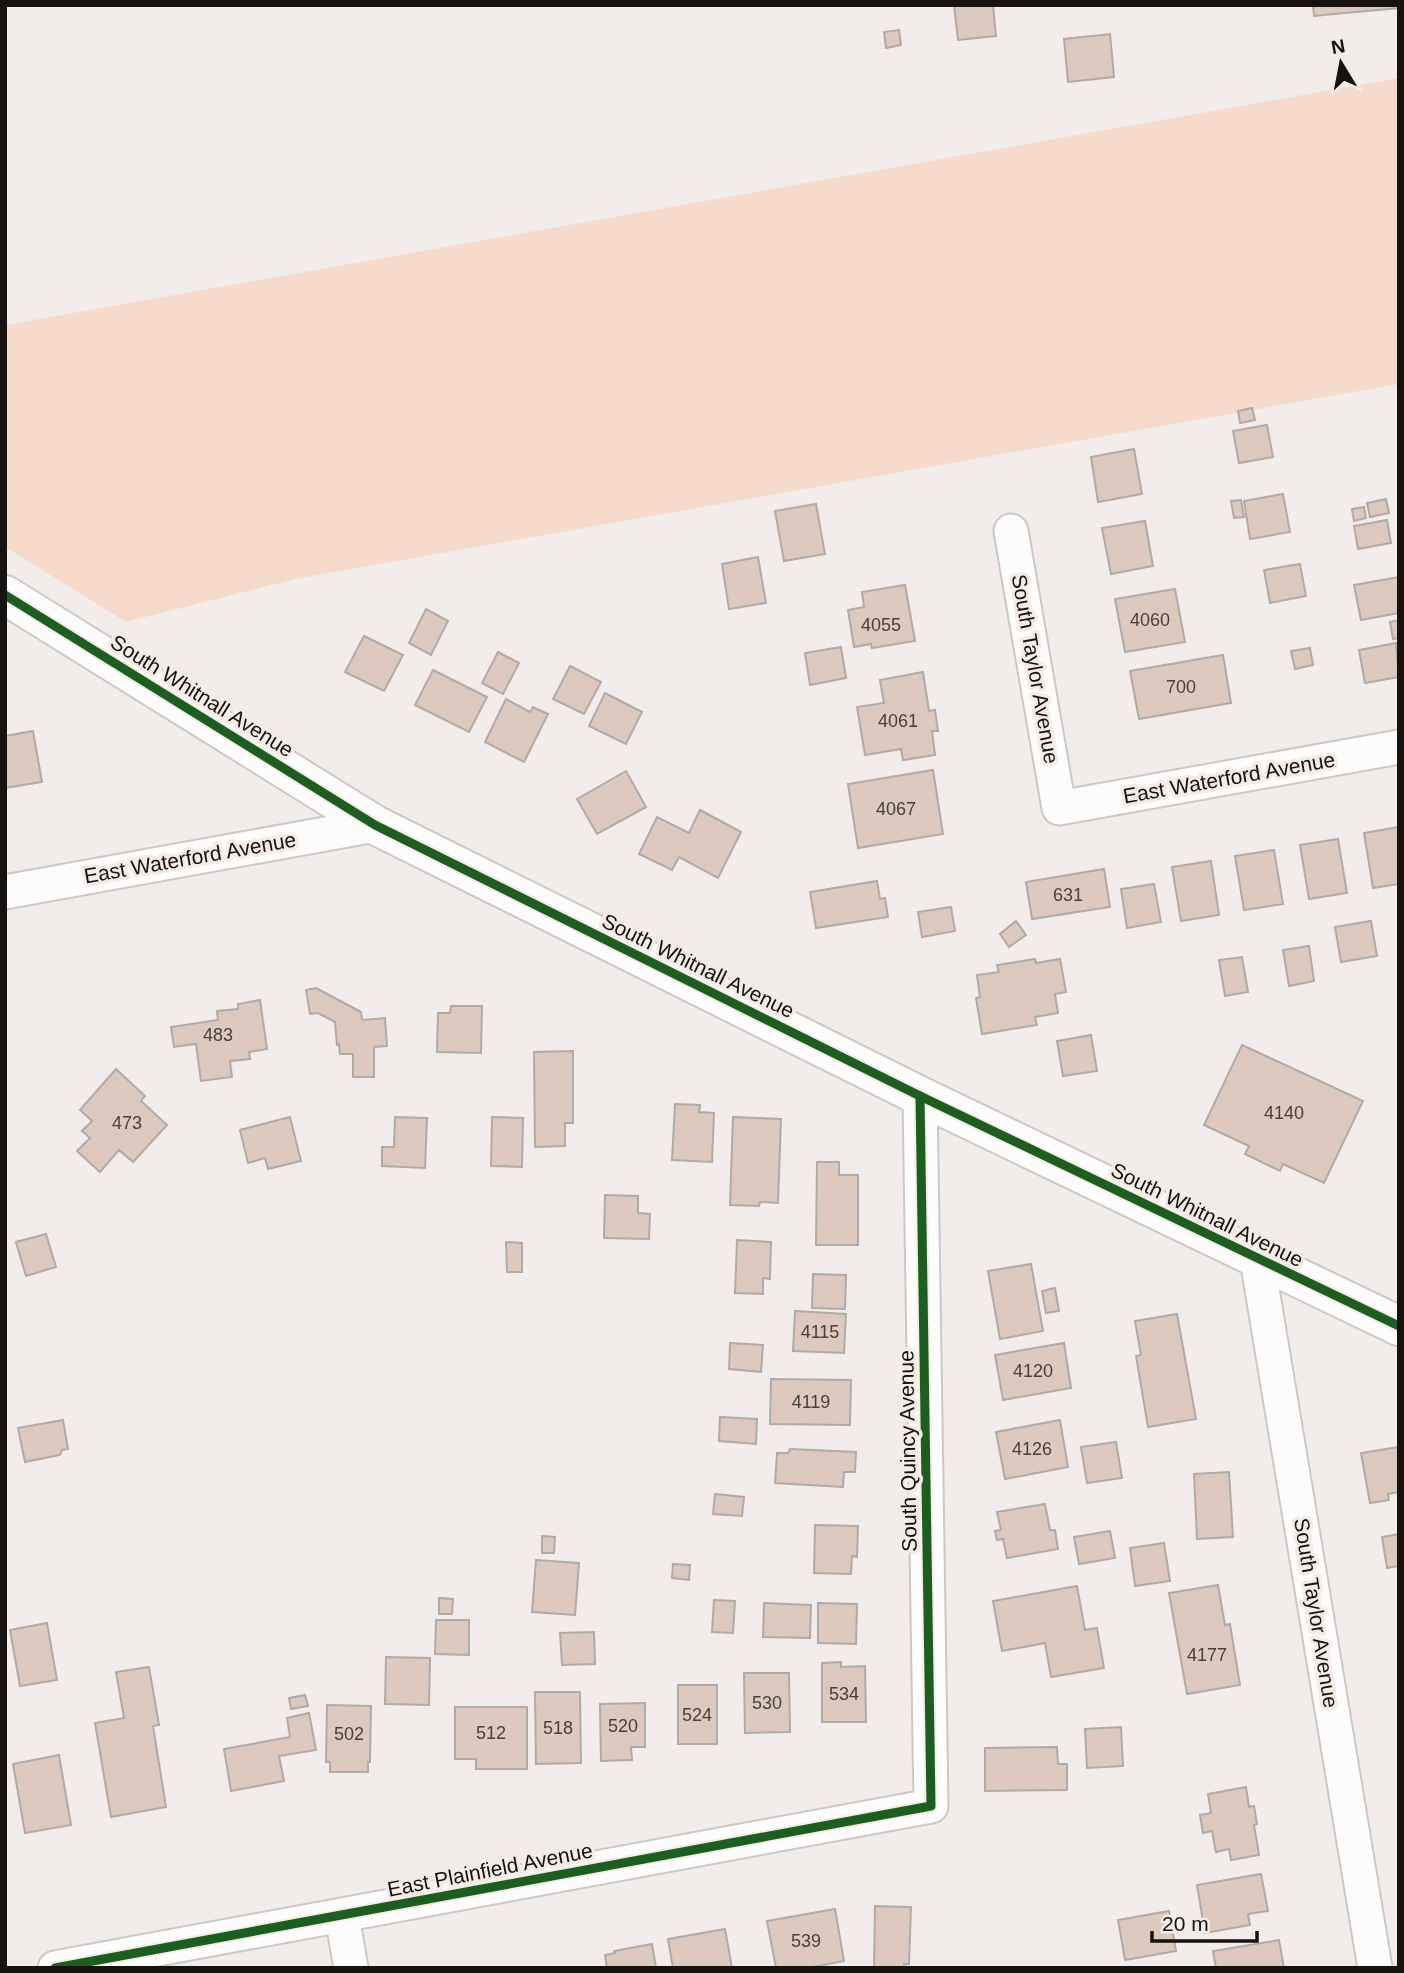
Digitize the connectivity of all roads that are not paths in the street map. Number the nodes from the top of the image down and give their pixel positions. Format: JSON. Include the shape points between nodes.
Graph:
{"nodes":[{"id":1,"x":1011,"y":531,"type":"dead end"},
{"id":2,"x":5,"y":595,"type":"edge"},
{"id":3,"x":1399,"y":747,"type":"edge"},
{"id":4,"x":1059,"y":807,"type":"joint"},
{"id":5,"x":375,"y":825,"type":"junction"},
{"id":6,"x":5,"y":891,"type":"edge"},
{"id":7,"x":920,"y":1096,"type":"junction"},
{"id":8,"x":1257,"y":1259,"type":"junction"},
{"id":9,"x":1399,"y":1326,"type":"edge"},
{"id":10,"x":931,"y":1806,"type":"joint"},
{"id":11,"x":342,"y":1916,"type":"junction"},
{"id":12,"x":55,"y":1968,"type":"edge"},
{"id":13,"x":351,"y":1968,"type":"edge"},
{"id":14,"x":1375,"y":1968,"type":"edge"}],
"edges":[{"from":1,"to":4,"type":"street","name":"South Taylor Avenue"},
{"from":2,"to":5,"type":"street","name":"South Whitnall Avenue"},
{"from":3,"to":4,"type":"street","name":"East Waterford Avenue"},
{"from":5,"to":6,"type":"street","name":"East Waterford Avenue"},
{"from":5,"to":7,"type":"street","name":"South Whitnall Avenue"},
{"from":7,"to":8,"type":"street","name":"South Whitnall Avenue"},
{"from":7,"to":10,"type":"street","name":"South Quincy Avenue"},
{"from":8,"to":9,"type":"street","name":"South Whitnall Avenue"},
{"from":8,"to":14,"type":"street","name":"South Taylor Avenue"},
{"from":10,"to":11,"type":"street","name":"East Plainfield Avenue"},
{"from":11,"to":12,"type":"street","name":"East Plainfield Avenue"},
{"from":11,"to":13,"type":"street"}]}
